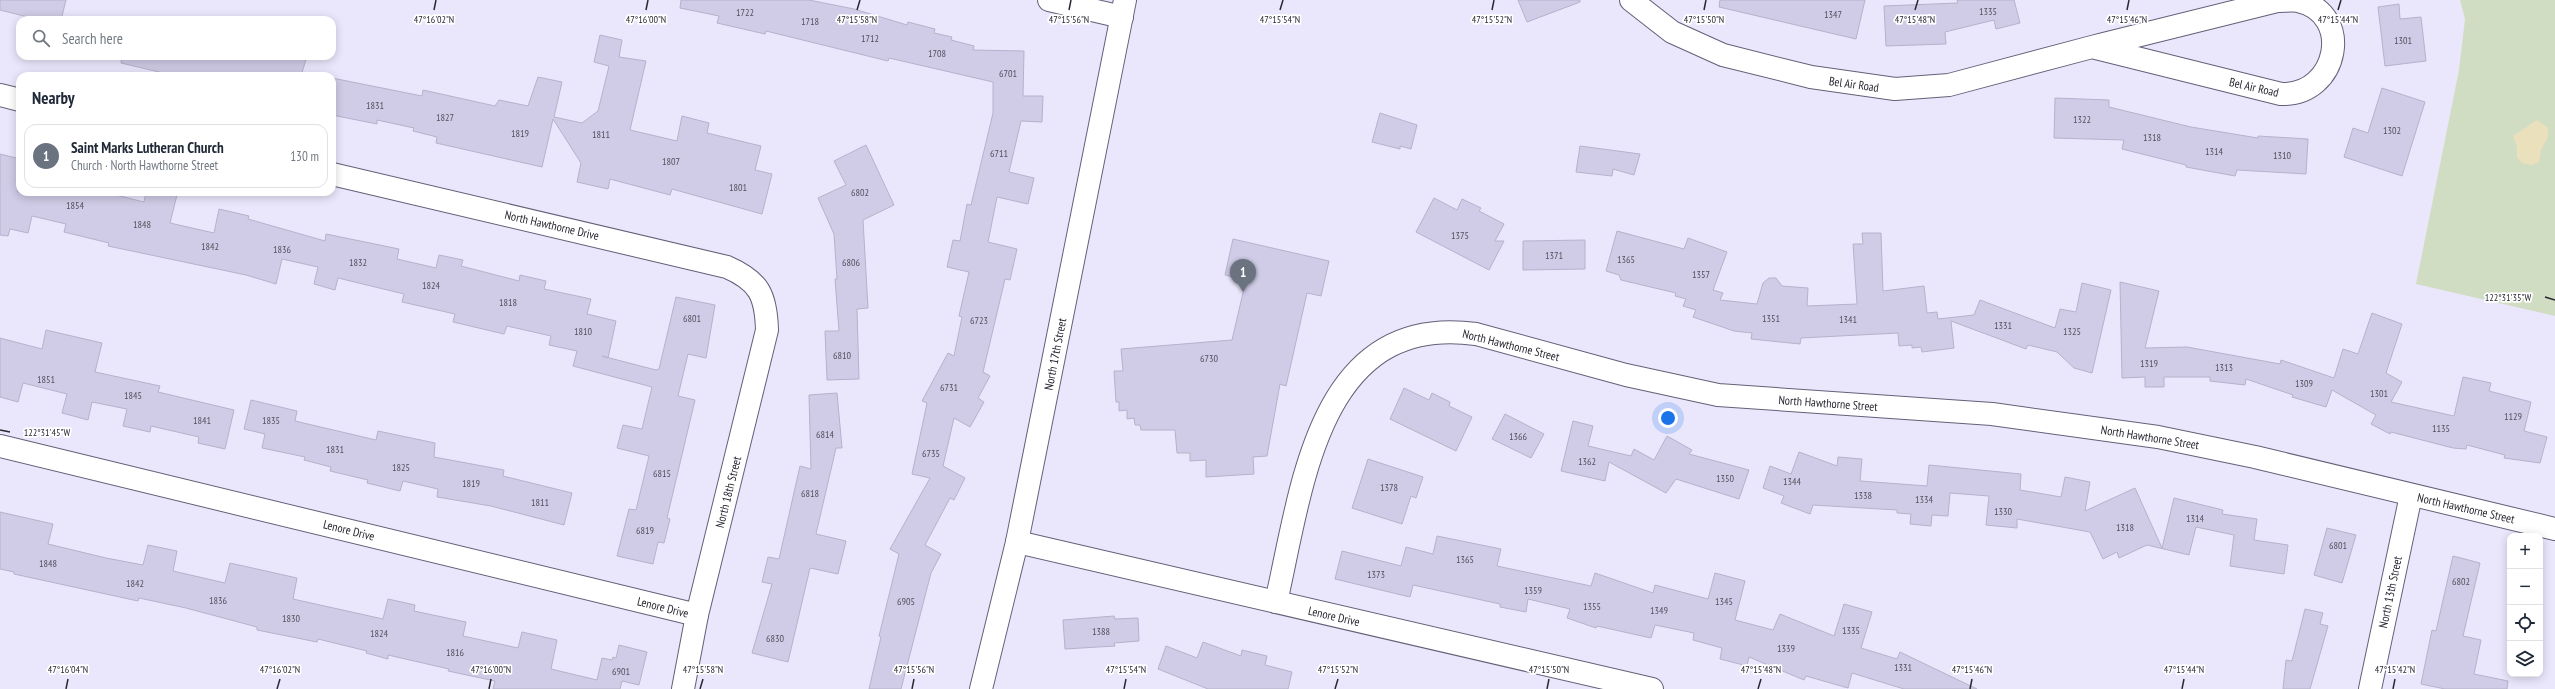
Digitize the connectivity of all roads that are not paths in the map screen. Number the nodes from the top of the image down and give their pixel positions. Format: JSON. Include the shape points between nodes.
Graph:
{"nodes":[{"id":1,"x":1049,"y":0,"type":"edge"},
{"id":2,"x":1630,"y":0,"type":"edge"},
{"id":3,"x":1124,"y":8,"type":"edge"},
{"id":4,"x":2092,"y":47,"type":"junction"},
{"id":5,"x":0,"y":96,"type":"edge"},
{"id":6,"x":16,"y":99,"type":"edge"},
{"id":7,"x":336,"y":175,"type":"edge"},
{"id":8,"x":761,"y":295,"type":"joint"},
{"id":9,"x":0,"y":446,"type":"edge"},
{"id":10,"x":2411,"y":495,"type":"junction"},
{"id":11,"x":2555,"y":529,"type":"edge"},
{"id":12,"x":1017,"y":542,"type":"junction"},
{"id":13,"x":1276,"y":602,"type":"junction"},
{"id":14,"x":697,"y":615,"type":"junction"},
{"id":15,"x":683,"y":689,"type":"edge"},
{"id":16,"x":981,"y":689,"type":"edge"},
{"id":17,"x":1652,"y":689,"type":"edge"},
{"id":18,"x":2370,"y":689,"type":"edge"}],
"edges":[{"from":1,"to":3,"type":"street"},
{"from":2,"to":4,"type":"street","name":"Bel Air Road","via":[[1672,32],[1722,55],[1811,77],[1895,89],[1949,85]]},
{"from":3,"to":12,"type":"street","name":"North 17th Street"},
{"from":4,"to":4,"type":"street","name":"Bel Air Road","via":[[2281,94],[2295,94],[2309,89],[2324,75],[2331,61],[2333,41],[2331,23],[2314,7],[2298,0],[2277,1]]},
{"from":5,"to":6,"type":"street"},
{"from":7,"to":8,"type":"street","name":"North Hawthorne Drive","via":[[727,267],[747,276]]},
{"from":8,"to":14,"type":"street","name":"North 18th Street","via":[[766,312],[767,330]]},
{"from":9,"to":14,"type":"street","name":"Lenore Drive"},
{"from":10,"to":11,"type":"street","name":"North Hawthorne Street"},
{"from":10,"to":13,"type":"street","name":"North Hawthorne Street","via":[[2255,457],[2158,437],[1992,414],[1718,395],[1626,375],[1476,334],[1451,330],[1431,331],[1392,345],[1370,358],[1355,372],[1338,396],[1320,428],[1309,459]]},
{"from":10,"to":18,"type":"street","name":"North 13th Street"},
{"from":12,"to":13,"type":"street","name":"Lenore Drive"},
{"from":12,"to":16,"type":"street","name":"North 17th Street"},
{"from":13,"to":17,"type":"street","name":"Lenore Drive"},
{"from":14,"to":15,"type":"street","name":"North 18th Street"}]}
